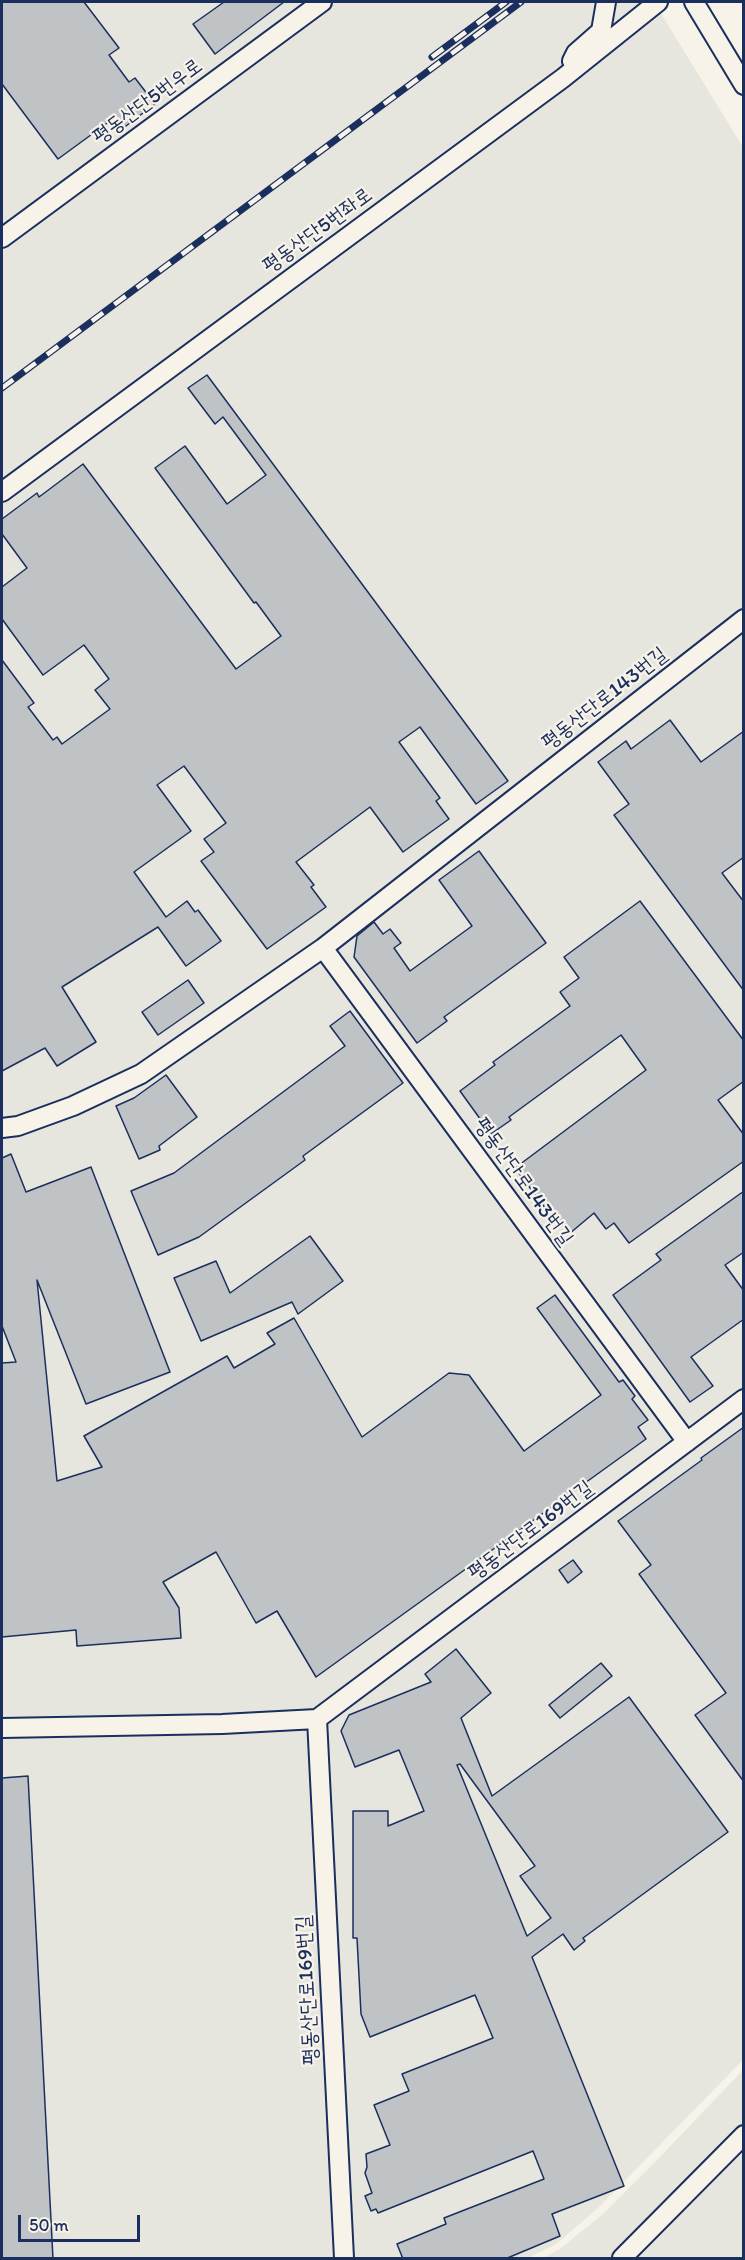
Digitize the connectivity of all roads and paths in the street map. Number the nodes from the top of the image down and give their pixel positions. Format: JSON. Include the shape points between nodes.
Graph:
{"nodes":[{"id":1,"x":322,"y":2,"type":"edge"},
{"id":2,"x":606,"y":2,"type":"edge"},
{"id":3,"x":658,"y":2,"type":"edge"},
{"id":4,"x":694,"y":2,"type":"edge"},
{"id":5,"x":563,"y":78,"type":"junction"},
{"id":6,"x":744,"y":86,"type":"edge"},
{"id":7,"x":2,"y":238,"type":"edge"},
{"id":8,"x":2,"y":492,"type":"edge"},
{"id":9,"x":744,"y":619,"type":"edge"},
{"id":10,"x":323,"y":948,"type":"junction"},
{"id":11,"x":2,"y":1128,"type":"edge"},
{"id":12,"x":744,"y":1399,"type":"edge"},
{"id":13,"x":687,"y":1442,"type":"junction"},
{"id":14,"x":317,"y":1719,"type":"junction"},
{"id":15,"x":2,"y":1728,"type":"edge"},
{"id":16,"x":744,"y":2135,"type":"edge"},
{"id":17,"x":345,"y":2259,"type":"edge"},
{"id":18,"x":621,"y":2259,"type":"edge"}],
"edges":[{"from":1,"to":7,"type":"street","name":"평동산단5번우로"},
{"from":2,"to":5,"type":"street","via":[[601,31],[576,53]]},
{"from":3,"to":5,"type":"street","name":"평동산단5번좌로"},
{"from":4,"to":6,"type":"street"},
{"from":5,"to":8,"type":"street","name":"평동산단5번좌로"},
{"from":9,"to":10,"type":"street","name":"평동산단로143번길"},
{"from":10,"to":11,"type":"street","name":"평동산단로143번길","via":[[141,1074],[73,1106]]},
{"from":10,"to":13,"type":"street","name":"평동산단로143번길"},
{"from":12,"to":13,"type":"street","name":"평동산단로169번길"},
{"from":13,"to":14,"type":"street","name":"평동산단로169번길"},
{"from":14,"to":15,"type":"street"},
{"from":14,"to":17,"type":"street","name":"평동산단로169번길"},
{"from":16,"to":18,"type":"street"}]}
